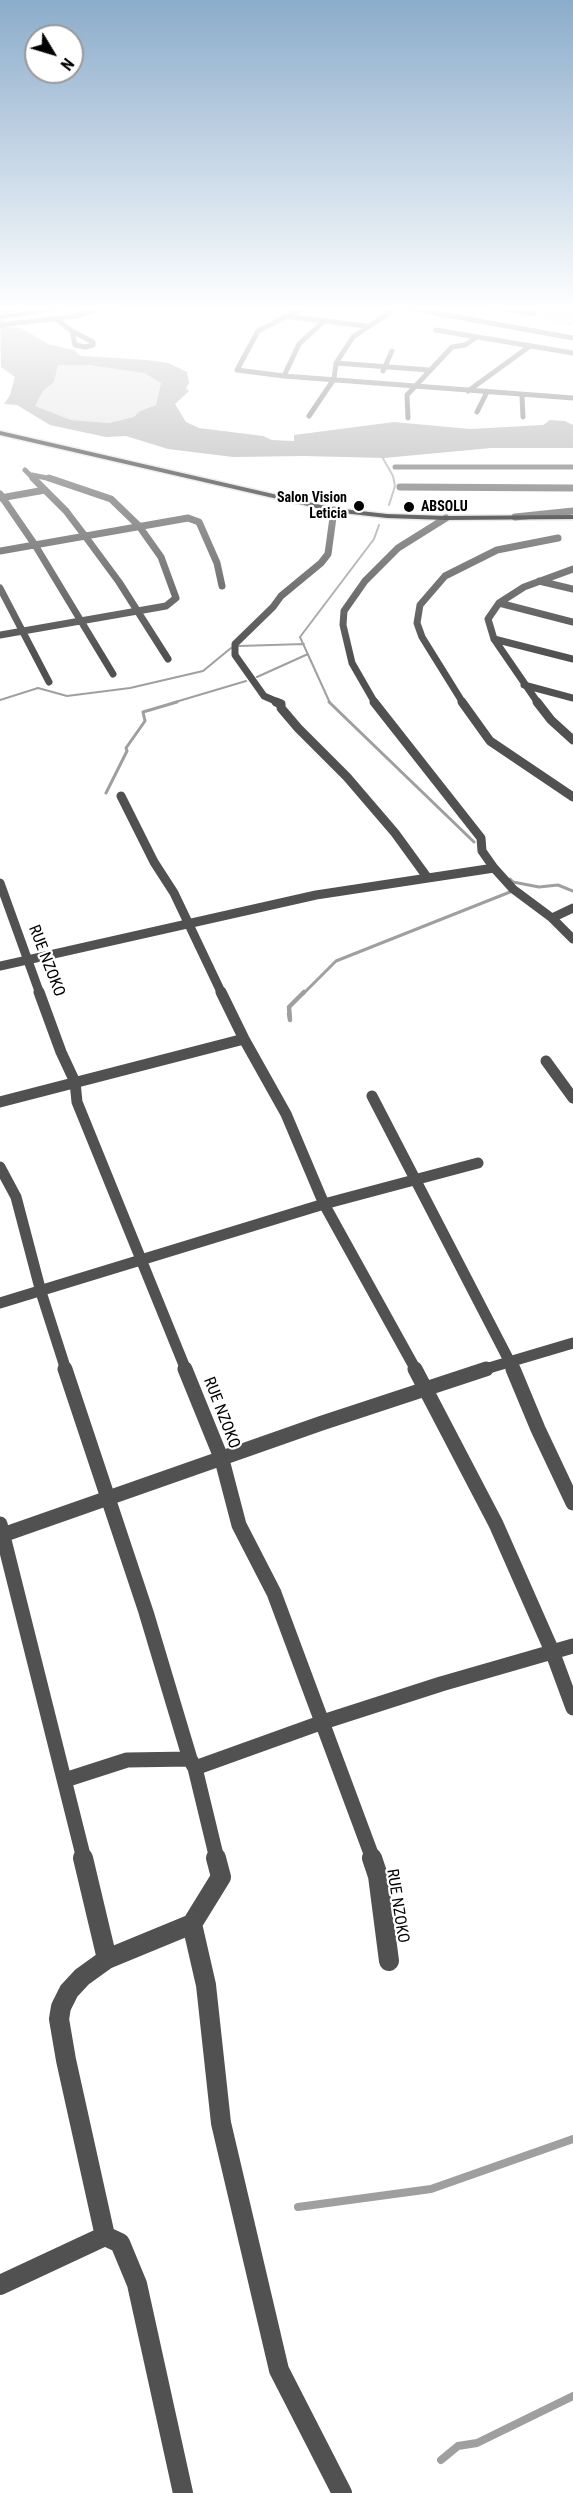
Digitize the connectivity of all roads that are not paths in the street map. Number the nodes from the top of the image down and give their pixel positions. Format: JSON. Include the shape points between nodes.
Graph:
{"nodes":[{"id":1,"x":0,"y":433,"type":"edge"},
{"id":2,"x":395,"y":467,"type":"dead end"},
{"id":3,"x":573,"y":467,"type":"edge"},
{"id":4,"x":25,"y":470,"type":"dead end"},
{"id":5,"x":32,"y":476,"type":"junction"},
{"id":6,"x":400,"y":487,"type":"dead end"},
{"id":7,"x":573,"y":488,"type":"edge"},
{"id":8,"x":45,"y":489,"type":"junction"},
{"id":9,"x":1,"y":496,"type":"edge"},
{"id":10,"x":334,"y":510,"type":"junction"},
{"id":11,"x":573,"y":511,"type":"edge"},
{"id":12,"x":515,"y":517,"type":"junction"},
{"id":13,"x":573,"y":517,"type":"edge"},
{"id":14,"x":446,"y":518,"type":"junction"},
{"id":15,"x":139,"y":526,"type":"junction"},
{"id":16,"x":86,"y":536,"type":"junction"},
{"id":17,"x":558,"y":538,"type":"dead end"},
{"id":18,"x":35,"y":545,"type":"junction"},
{"id":19,"x":0,"y":550,"type":"edge"},
{"id":20,"x":573,"y":570,"type":"edge"},
{"id":21,"x":539,"y":580,"type":"junction"},
{"id":22,"x":222,"y":586,"type":"dead end"},
{"id":23,"x":0,"y":588,"type":"edge"},
{"id":24,"x":573,"y":589,"type":"edge"},
{"id":25,"x":499,"y":603,"type":"junction"},
{"id":26,"x":136,"y":611,"type":"junction"},
{"id":27,"x":81,"y":621,"type":"junction"},
{"id":28,"x":573,"y":622,"type":"edge"},
{"id":29,"x":22,"y":631,"type":"junction"},
{"id":30,"x":0,"y":635,"type":"edge"},
{"id":31,"x":494,"y":639,"type":"junction"},
{"id":32,"x":168,"y":659,"type":"dead end"},
{"id":33,"x":573,"y":659,"type":"edge"},
{"id":34,"x":113,"y":675,"type":"dead end"},
{"id":35,"x":49,"y":682,"type":"dead end"},
{"id":36,"x":524,"y":685,"type":"junction"},
{"id":37,"x":573,"y":698,"type":"edge"},
{"id":38,"x":573,"y":740,"type":"edge"},
{"id":39,"x":121,"y":796,"type":"dead end"},
{"id":40,"x":573,"y":797,"type":"edge"},
{"id":41,"x":494,"y":868,"type":"junction"},
{"id":42,"x":427,"y":877,"type":"junction"},
{"id":43,"x":0,"y":883,"type":"edge"},
{"id":44,"x":573,"y":908,"type":"edge"},
{"id":45,"x":552,"y":918,"type":"junction"},
{"id":46,"x":186,"y":923,"type":"junction"},
{"id":47,"x":573,"y":939,"type":"edge"},
{"id":48,"x":28,"y":960,"type":"junction"},
{"id":49,"x":0,"y":966,"type":"edge"},
{"id":50,"x":244,"y":1039,"type":"junction"},
{"id":51,"x":546,"y":1061,"type":"dead end"},
{"id":52,"x":75,"y":1082,"type":"junction"},
{"id":53,"x":372,"y":1096,"type":"dead end"},
{"id":54,"x":573,"y":1098,"type":"edge"},
{"id":55,"x":0,"y":1102,"type":"edge"},
{"id":56,"x":478,"y":1163,"type":"dead end"},
{"id":57,"x":0,"y":1167,"type":"edge"},
{"id":58,"x":416,"y":1180,"type":"junction"},
{"id":59,"x":324,"y":1204,"type":"junction"},
{"id":60,"x":143,"y":1261,"type":"junction"},
{"id":61,"x":41,"y":1292,"type":"junction"},
{"id":62,"x":0,"y":1303,"type":"edge"},
{"id":63,"x":573,"y":1343,"type":"edge"},
{"id":64,"x":510,"y":1361,"type":"junction"},
{"id":65,"x":426,"y":1388,"type":"junction"},
{"id":66,"x":222,"y":1460,"type":"junction"},
{"id":67,"x":108,"y":1496,"type":"junction"},
{"id":68,"x":573,"y":1503,"type":"edge"},
{"id":69,"x":1,"y":1532,"type":"edge"},
{"id":70,"x":573,"y":1646,"type":"edge"},
{"id":71,"x":552,"y":1651,"type":"junction"},
{"id":72,"x":573,"y":1708,"type":"edge"},
{"id":73,"x":323,"y":1722,"type":"junction"},
{"id":74,"x":193,"y":1763,"type":"junction"},
{"id":75,"x":65,"y":1780,"type":"junction"},
{"id":76,"x":192,"y":1924,"type":"junction"},
{"id":77,"x":107,"y":1959,"type":"junction"},
{"id":78,"x":389,"y":1961,"type":"dead end"},
{"id":79,"x":105,"y":2236,"type":"junction"},
{"id":80,"x":0,"y":2285,"type":"edge"},
{"id":81,"x":183,"y":2493,"type":"edge"},
{"id":82,"x":342,"y":2493,"type":"edge"}],
"edges":[{"from":1,"to":10,"type":"main road"},
{"from":2,"to":3,"type":"street"},
{"from":4,"to":5,"type":"street"},
{"from":5,"to":8,"type":"street"},
{"from":5,"to":15,"type":"street","via":[[59,480],[111,500]]},
{"from":6,"to":7,"type":"street"},
{"from":8,"to":9,"type":"street"},
{"from":8,"to":16,"type":"street"},
{"from":9,"to":18,"type":"street"},
{"from":10,"to":14,"type":"main road"},
{"from":10,"to":42,"type":"street","via":[[328,554],[235,644],[235,655],[264,696],[281,704],[298,728],[395,833]]},
{"from":11,"to":12,"type":"street"},
{"from":12,"to":13,"type":"main road"},
{"from":12,"to":14,"type":"main road"},
{"from":14,"to":41,"type":"street","via":[[386,559],[344,611],[343,625],[352,663],[373,701],[481,838],[482,851]]},
{"from":15,"to":16,"type":"street"},
{"from":15,"to":22,"type":"street","via":[[188,518],[199,522],[217,563]]},
{"from":15,"to":26,"type":"street","via":[[161,557],[176,598],[166,606]]},
{"from":16,"to":18,"type":"street"},
{"from":16,"to":26,"type":"street"},
{"from":17,"to":40,"type":"street","via":[[497,550],[445,576],[420,605],[417,623],[451,687],[490,741]]},
{"from":18,"to":19,"type":"street"},
{"from":18,"to":27,"type":"street"},
{"from":20,"to":21,"type":"street"},
{"from":21,"to":24,"type":"street"},
{"from":21,"to":25,"type":"street"},
{"from":23,"to":29,"type":"street"},
{"from":25,"to":28,"type":"street"},
{"from":25,"to":31,"type":"street","via":[[488,620]]},
{"from":26,"to":27,"type":"street"},
{"from":26,"to":32,"type":"street"},
{"from":27,"to":29,"type":"street"},
{"from":27,"to":34,"type":"street"},
{"from":29,"to":30,"type":"street"},
{"from":29,"to":35,"type":"street"},
{"from":31,"to":33,"type":"street"},
{"from":31,"to":36,"type":"street"},
{"from":36,"to":37,"type":"street"},
{"from":36,"to":38,"type":"street","via":[[551,720]]},
{"from":39,"to":46,"type":"street"},
{"from":41,"to":42,"type":"street"},
{"from":41,"to":45,"type":"street","via":[[513,890]]},
{"from":42,"to":46,"type":"street"},
{"from":43,"to":48,"type":"street","name":"RUE NZOKO"},
{"from":44,"to":45,"type":"street"},
{"from":45,"to":47,"type":"street"},
{"from":46,"to":48,"type":"street"},
{"from":46,"to":50,"type":"street"},
{"from":48,"to":49,"type":"street"},
{"from":48,"to":52,"type":"street","name":"RUE NZOKO"},
{"from":50,"to":52,"type":"street"},
{"from":50,"to":59,"type":"street","via":[[286,1114]]},
{"from":51,"to":54,"type":"street"},
{"from":52,"to":55,"type":"street"},
{"from":52,"to":60,"type":"street","name":"RUE NZOKO","via":[[77,1102]]},
{"from":53,"to":58,"type":"street"},
{"from":56,"to":58,"type":"street"},
{"from":57,"to":61,"type":"street","via":[[16,1197]]},
{"from":58,"to":59,"type":"street"},
{"from":58,"to":64,"type":"street"},
{"from":59,"to":60,"type":"street"},
{"from":59,"to":65,"type":"street"},
{"from":60,"to":61,"type":"street"},
{"from":60,"to":66,"type":"street","name":"RUE NZOKO"},
{"from":61,"to":62,"type":"street"},
{"from":61,"to":67,"type":"street"},
{"from":63,"to":64,"type":"street"},
{"from":64,"to":65,"type":"street"},
{"from":64,"to":68,"type":"street"},
{"from":65,"to":66,"type":"street"},
{"from":65,"to":71,"type":"street","via":[[496,1524]]},
{"from":66,"to":67,"type":"street"},
{"from":66,"to":73,"type":"street","name":"RUE NZOKO","via":[[239,1525],[274,1593]]},
{"from":67,"to":69,"type":"street"},
{"from":67,"to":74,"type":"street"},
{"from":69,"to":75,"type":"street"},
{"from":70,"to":71,"type":"street"},
{"from":71,"to":72,"type":"street"},
{"from":71,"to":73,"type":"street"},
{"from":73,"to":74,"type":"street"},
{"from":73,"to":78,"type":"street","name":"RUE NZOKO","via":[[378,1876]]},
{"from":74,"to":75,"type":"street","via":[[127,1760]]},
{"from":74,"to":76,"type":"street","via":[[221,1877]]},
{"from":75,"to":77,"type":"street"},
{"from":76,"to":77,"type":"street"},
{"from":76,"to":82,"type":"street","via":[[206,1985],[221,2123],[279,2370]]},
{"from":77,"to":79,"type":"street","via":[[69,1991],[59,2019]]},
{"from":79,"to":80,"type":"street"},
{"from":79,"to":81,"type":"street","via":[[120,2243],[137,2284]]}]}
